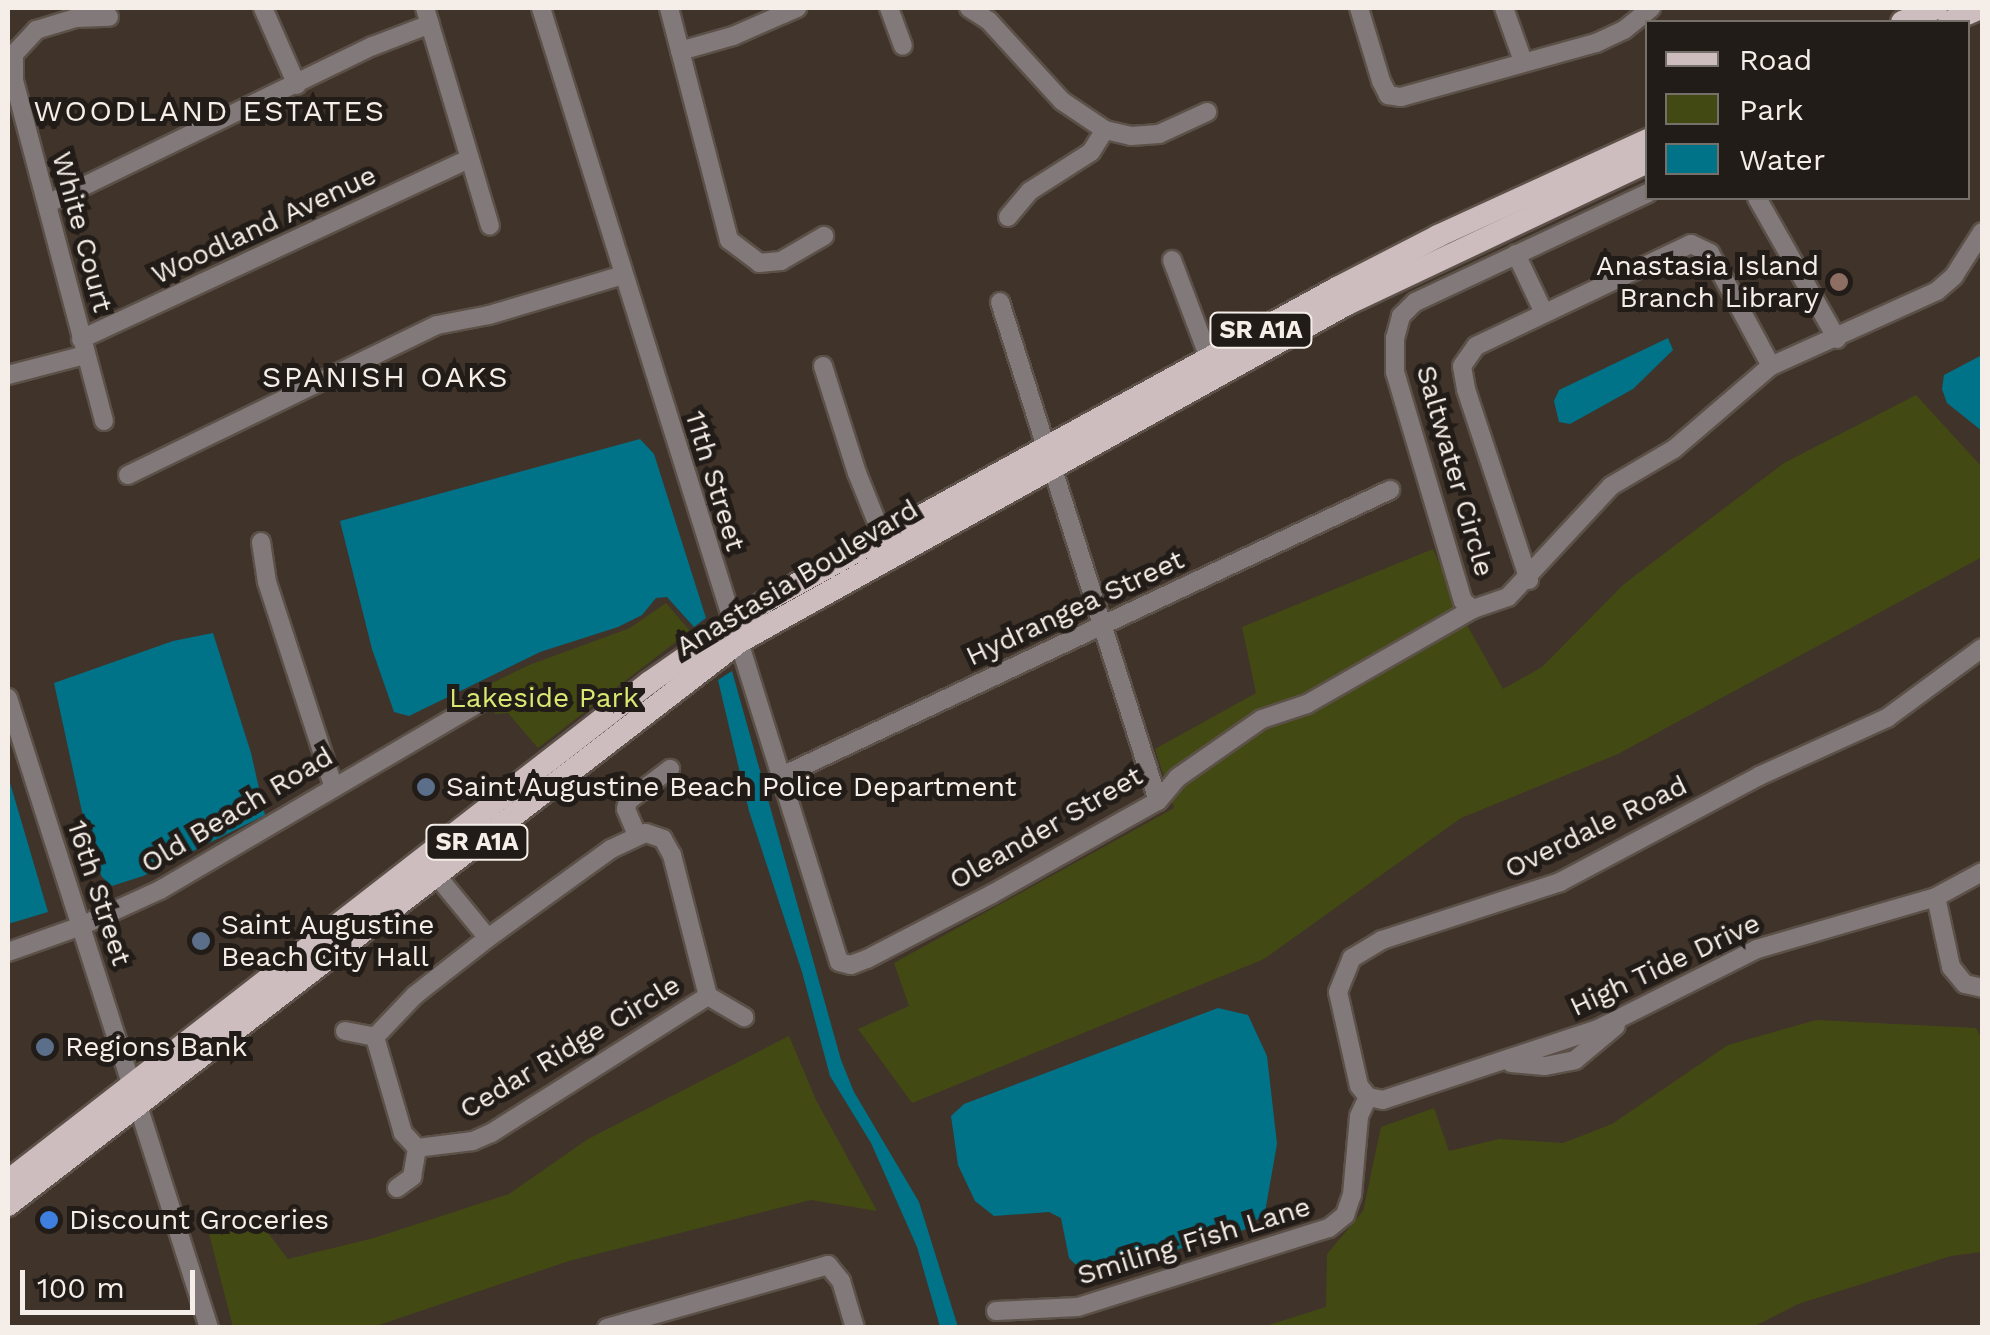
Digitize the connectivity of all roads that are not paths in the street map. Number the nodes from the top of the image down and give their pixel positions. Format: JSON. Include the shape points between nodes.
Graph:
{"nodes":[{"id":1,"x":263,"y":8,"type":"edge"},
{"id":2,"x":541,"y":8,"type":"edge"},
{"id":3,"x":669,"y":8,"type":"edge"},
{"id":4,"x":797,"y":8,"type":"edge"},
{"id":5,"x":889,"y":8,"type":"edge"},
{"id":6,"x":969,"y":8,"type":"edge"},
{"id":7,"x":1359,"y":8,"type":"edge"},
{"id":8,"x":1504,"y":8,"type":"edge"},
{"id":9,"x":1649,"y":8,"type":"edge"},
{"id":10,"x":1936,"y":8,"type":"edge"},
{"id":11,"x":1981,"y":8,"type":"edge"},
{"id":12,"x":428,"y":16,"type":"edge"},
{"id":13,"x":110,"y":18,"type":"dead end"},
{"id":14,"x":1907,"y":20,"type":"edge"},
{"id":15,"x":1953,"y":20,"type":"edge"},
{"id":16,"x":903,"y":46,"type":"dead end"},
{"id":17,"x":680,"y":51,"type":"junction"},
{"id":18,"x":1522,"y":61,"type":"junction"},
{"id":19,"x":297,"y":85,"type":"junction"},
{"id":20,"x":1207,"y":112,"type":"dead end"},
{"id":21,"x":1105,"y":130,"type":"junction"},
{"id":22,"x":1645,"y":141,"type":"edge"},
{"id":23,"x":469,"y":159,"type":"junction"},
{"id":24,"x":1645,"y":163,"type":"edge"},
{"id":25,"x":1645,"y":193,"type":"edge"},
{"id":26,"x":1758,"y":200,"type":"edge"},
{"id":27,"x":47,"y":204,"type":"junction"},
{"id":28,"x":1008,"y":217,"type":"dead end"},
{"id":29,"x":490,"y":226,"type":"dead end"},
{"id":30,"x":1982,"y":232,"type":"edge"},
{"id":31,"x":824,"y":236,"type":"dead end"},
{"id":32,"x":1516,"y":254,"type":"junction"},
{"id":33,"x":1172,"y":260,"type":"dead end"},
{"id":34,"x":623,"y":276,"type":"junction"},
{"id":35,"x":1000,"y":302,"type":"dead end"},
{"id":36,"x":1544,"y":313,"type":"junction"},
{"id":37,"x":1837,"y":339,"type":"junction"},
{"id":38,"x":83,"y":347,"type":"junction"},
{"id":39,"x":1209,"y":358,"type":"junction"},
{"id":40,"x":823,"y":366,"type":"dead end"},
{"id":41,"x":1771,"y":366,"type":"junction"},
{"id":42,"x":8,"y":376,"type":"edge"},
{"id":43,"x":104,"y":421,"type":"dead end"},
{"id":44,"x":1049,"y":456,"type":"junction"},
{"id":45,"x":128,"y":475,"type":"dead end"},
{"id":46,"x":1390,"y":490,"type":"dead end"},
{"id":47,"x":882,"y":535,"type":"junction"},
{"id":48,"x":261,"y":542,"type":"dead end"},
{"id":49,"x":1522,"y":552,"type":"junction"},
{"id":50,"x":1548,"y":556,"type":"junction"},
{"id":51,"x":1529,"y":580,"type":"junction"},
{"id":52,"x":1473,"y":609,"type":"junction"},
{"id":53,"x":1102,"y":625,"type":"junction"},
{"id":54,"x":735,"y":633,"type":"junction"},
{"id":55,"x":1982,"y":648,"type":"edge"},
{"id":56,"x":8,"y":698,"type":"edge"},
{"id":57,"x":487,"y":698,"type":"dead end"},
{"id":58,"x":670,"y":769,"type":"dead end"},
{"id":59,"x":784,"y":775,"type":"junction"},
{"id":60,"x":333,"y":786,"type":"junction"},
{"id":61,"x":1158,"y":801,"type":"junction"},
{"id":62,"x":638,"y":835,"type":"junction"},
{"id":63,"x":430,"y":866,"type":"junction"},
{"id":64,"x":1982,"y":872,"type":"edge"},
{"id":65,"x":1936,"y":897,"type":"junction"},
{"id":66,"x":81,"y":926,"type":"junction"},
{"id":67,"x":488,"y":938,"type":"junction"},
{"id":68,"x":8,"y":952,"type":"edge"},
{"id":69,"x":848,"y":964,"type":"joint"},
{"id":70,"x":1982,"y":988,"type":"edge"},
{"id":71,"x":708,"y":996,"type":"junction"},
{"id":72,"x":744,"y":1017,"type":"dead end"},
{"id":73,"x":345,"y":1031,"type":"dead end"},
{"id":74,"x":375,"y":1037,"type":"junction"},
{"id":75,"x":135,"y":1094,"type":"junction"},
{"id":76,"x":1368,"y":1098,"type":"junction"},
{"id":77,"x":417,"y":1148,"type":"junction"},
{"id":78,"x":8,"y":1181,"type":"edge"},
{"id":79,"x":397,"y":1188,"type":"dead end"},
{"id":80,"x":8,"y":1205,"type":"edge"},
{"id":81,"x":996,"y":1311,"type":"dead end"},
{"id":82,"x":209,"y":1328,"type":"edge"},
{"id":83,"x":607,"y":1328,"type":"edge"},
{"id":84,"x":854,"y":1328,"type":"edge"}],
"edges":[{"from":1,"to":19,"type":"street"},
{"from":2,"to":34,"type":"street","name":"11th Street"},
{"from":3,"to":17,"type":"street"},
{"from":4,"to":17,"type":"street"},
{"from":5,"to":16,"type":"street"},
{"from":6,"to":21,"type":"street","via":[[1062,101]]},
{"from":7,"to":18,"type":"street","via":[[1388,95],[1414,94]]},
{"from":8,"to":18,"type":"street"},
{"from":9,"to":18,"type":"street","via":[[1596,43]]},
{"from":10,"to":14,"type":"main road"},
{"from":11,"to":15,"type":"main road"},
{"from":12,"to":19,"type":"street"},
{"from":12,"to":23,"type":"street"},
{"from":13,"to":27,"type":"street","name":"White Court","via":[[76,18],[36,30],[14,54],[18,103]]},
{"from":17,"to":31,"type":"street","via":[[728,240],[759,263],[781,261]]},
{"from":19,"to":27,"type":"street"},
{"from":20,"to":21,"type":"street","via":[[1146,136]]},
{"from":21,"to":28,"type":"street","via":[[1091,152],[1030,191]]},
{"from":22,"to":39,"type":"main road","name":"Anastasia Boulevard","number":"SR A1A","via":[[1438,236]]},
{"from":23,"to":29,"type":"street"},
{"from":23,"to":38,"type":"street","name":"Woodland Avenue"},
{"from":24,"to":44,"type":"main road","name":"Anastasia Boulevard","number":"SR A1A","via":[[1347,304]]},
{"from":25,"to":32,"type":"street","name":"Saltwater Circle"},
{"from":26,"to":37,"type":"street"},
{"from":27,"to":38,"type":"street","name":"White Court"},
{"from":30,"to":37,"type":"street","via":[[1937,291]]},
{"from":32,"to":36,"type":"street"},
{"from":32,"to":52,"type":"street","name":"Saltwater Circle","via":[[1415,302],[1400,316],[1394,338],[1395,372],[1464,601]]},
{"from":33,"to":39,"type":"street"},
{"from":34,"to":45,"type":"street","via":[[437,325]]},
{"from":34,"to":54,"type":"street","name":"11th Street"},
{"from":35,"to":44,"type":"street"},
{"from":36,"to":41,"type":"street","name":"Saltwater Circle","via":[[1691,244],[1710,253]]},
{"from":36,"to":49,"type":"street","name":"Saltwater Circle","via":[[1476,346],[1462,366]]},
{"from":37,"to":41,"type":"street"},
{"from":38,"to":42,"type":"street","name":"Woodland Avenue"},
{"from":38,"to":43,"type":"street","name":"White Court"},
{"from":39,"to":44,"type":"main road","name":"Anastasia Boulevard","number":"SR A1A"},
{"from":40,"to":47,"type":"street"},
{"from":41,"to":50,"type":"street","name":"Saltwater Circle","via":[[1674,449],[1611,486]]},
{"from":44,"to":47,"type":"main road","name":"Anastasia Boulevard","number":"SR A1A"},
{"from":44,"to":53,"type":"street"},
{"from":44,"to":54,"type":"main road","name":"Anastasia Boulevard","number":"SR A1A"},
{"from":46,"to":53,"type":"street","name":"Hydrangea Street"},
{"from":47,"to":54,"type":"main road","name":"Anastasia Boulevard","number":"SR A1A"},
{"from":48,"to":60,"type":"street","via":[[267,582]]},
{"from":49,"to":50,"type":"street"},
{"from":49,"to":51,"type":"street","name":"Saltwater Circle"},
{"from":50,"to":51,"type":"street","name":"Saltwater Circle"},
{"from":51,"to":52,"type":"street","name":"Saltwater Circle","via":[[1508,597]]},
{"from":52,"to":61,"type":"street","name":"Oleander Street","via":[[1307,704],[1262,719],[1177,778]]},
{"from":53,"to":59,"type":"street","name":"Hydrangea Street"},
{"from":53,"to":61,"type":"street"},
{"from":54,"to":59,"type":"street","name":"11th Street"},
{"from":54,"to":63,"type":"main road","name":"Anastasia Boulevard","number":"SR A1A"},
{"from":55,"to":76,"type":"street","name":"Overdale Road","via":[[1887,718],[1758,776],[1560,882],[1382,940],[1352,958],[1338,992],[1359,1086]]},
{"from":56,"to":66,"type":"street","name":"16th Street"},
{"from":57,"to":60,"type":"street","name":"Old Beach Road"},
{"from":58,"to":62,"type":"street","via":[[628,802]]},
{"from":59,"to":69,"type":"street","name":"11th Street","via":[[839,962]]},
{"from":60,"to":66,"type":"street","name":"Old Beach Road","via":[[160,890]]},
{"from":61,"to":69,"type":"street","name":"Oleander Street","via":[[890,948]]},
{"from":62,"to":67,"type":"street"},
{"from":62,"to":71,"type":"street","name":"Cedar Ridge Circle","via":[[663,840],[672,855]]},
{"from":63,"to":67,"type":"street"},
{"from":63,"to":75,"type":"main road","name":"Anastasia Boulevard","number":"SR A1A"},
{"from":64,"to":65,"type":"street","name":"High Tide Drive"},
{"from":65,"to":70,"type":"street","via":[[1952,967],[1965,984]]},
{"from":65,"to":76,"type":"street","name":"High Tide Drive","via":[[1757,949],[1626,1015],[1383,1100]]},
{"from":66,"to":68,"type":"street","name":"Old Beach Road"},
{"from":66,"to":75,"type":"street","name":"16th Street"},
{"from":67,"to":74,"type":"street","via":[[415,995]]},
{"from":71,"to":72,"type":"street"},
{"from":71,"to":77,"type":"street","name":"Cedar Ridge Circle","via":[[491,1133]]},
{"from":73,"to":74,"type":"street"},
{"from":74,"to":77,"type":"street","via":[[402,1133]]},
{"from":75,"to":78,"type":"main road","name":"Anastasia Boulevard","number":"SR A1A"},
{"from":75,"to":80,"type":"main road","name":"Anastasia Boulevard","number":"SR A1A"},
{"from":75,"to":82,"type":"street","name":"16th Street"},
{"from":76,"to":81,"type":"street","name":"Smiling Fish Lane","via":[[1352,1196],[1329,1228],[1078,1307]]},
{"from":77,"to":79,"type":"street","via":[[412,1177]]},
{"from":83,"to":84,"type":"street","via":[[828,1265],[842,1281]]}]}
